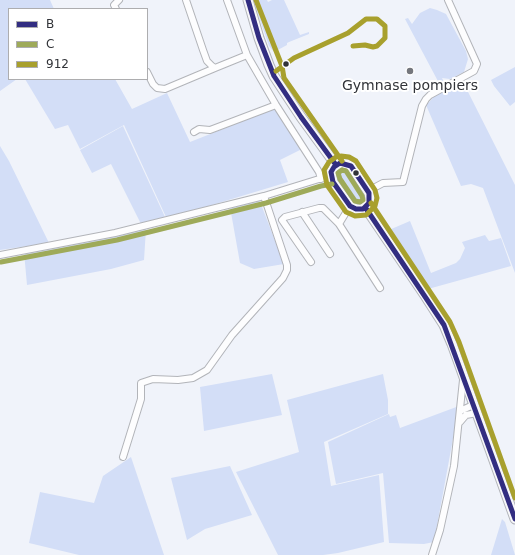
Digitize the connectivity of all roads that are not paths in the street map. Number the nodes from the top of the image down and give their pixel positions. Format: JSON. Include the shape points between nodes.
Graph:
{"nodes":[{"id":1,"x":119,"y":0,"type":"edge"},
{"id":2,"x":186,"y":0,"type":"edge"},
{"id":3,"x":227,"y":0,"type":"edge"},
{"id":4,"x":448,"y":0,"type":"edge"},
{"id":5,"x":249,"y":4,"type":"edge"},
{"id":6,"x":115,"y":7,"type":"edge"},
{"id":7,"x":248,"y":55,"type":"junction"},
{"id":8,"x":215,"y":68,"type":"junction"},
{"id":9,"x":148,"y":74,"type":"edge"},
{"id":10,"x":276,"y":105,"type":"junction"},
{"id":11,"x":194,"y":132,"type":"dead end"},
{"id":12,"x":336,"y":165,"type":"junction"},
{"id":13,"x":331,"y":177,"type":"junction"},
{"id":14,"x":321,"y":179,"type":"junction"},
{"id":15,"x":368,"y":191,"type":"junction"},
{"id":16,"x":264,"y":196,"type":"junction"},
{"id":17,"x":350,"y":206,"type":"junction"},
{"id":18,"x":365,"y":207,"type":"junction"},
{"id":19,"x":302,"y":212,"type":"junction"},
{"id":20,"x":338,"y":224,"type":"junction"},
{"id":21,"x":330,"y":254,"type":"dead end"},
{"id":22,"x":0,"y":255,"type":"edge"},
{"id":23,"x":312,"y":262,"type":"dead end"},
{"id":24,"x":380,"y":288,"type":"dead end"},
{"id":25,"x":463,"y":374,"type":"junction"},
{"id":26,"x":476,"y":410,"type":"junction"},
{"id":27,"x":460,"y":411,"type":"junction"},
{"id":28,"x":459,"y":423,"type":"junction"},
{"id":29,"x":123,"y":457,"type":"dead end"},
{"id":30,"x":515,"y":520,"type":"edge"},
{"id":31,"x":432,"y":555,"type":"edge"}],
"edges":[{"from":1,"to":6,"type":"street"},
{"from":2,"to":8,"type":"street","via":[[207,60]]},
{"from":3,"to":7,"type":"street"},
{"from":4,"to":15,"type":"street","via":[[478,64],[474,71],[426,99],[403,182],[383,183]]},
{"from":5,"to":12,"type":"main road","via":[[276,69]]},
{"from":7,"to":8,"type":"street"},
{"from":7,"to":10,"type":"street"},
{"from":8,"to":9,"type":"street","via":[[165,89],[157,88]]},
{"from":10,"to":11,"type":"street","via":[[210,130],[199,129]]},
{"from":10,"to":14,"type":"street"},
{"from":12,"to":13,"type":"main road"},
{"from":12,"to":15,"type":"main road","via":[[342,163],[351,166]]},
{"from":13,"to":14,"type":"street"},
{"from":13,"to":17,"type":"main road"},
{"from":14,"to":16,"type":"street"},
{"from":15,"to":18,"type":"main road","via":[[369,201]]},
{"from":16,"to":22,"type":"street","via":[[114,233]]},
{"from":16,"to":29,"type":"street","via":[[287,265],[283,278],[232,335],[207,370],[193,378],[153,379],[142,383],[141,399]]},
{"from":17,"to":18,"type":"main road","via":[[356,209]]},
{"from":17,"to":20,"type":"street"},
{"from":18,"to":25,"type":"main road","via":[[444,325]]},
{"from":19,"to":20,"type":"street","via":[[323,208]]},
{"from":19,"to":21,"type":"street"},
{"from":19,"to":23,"type":"street","via":[[282,220]]},
{"from":20,"to":24,"type":"street"},
{"from":25,"to":26,"type":"main road"},
{"from":25,"to":27,"type":"street"},
{"from":26,"to":27,"type":"street","via":[[471,406]]},
{"from":26,"to":28,"type":"street"},
{"from":26,"to":30,"type":"main road"},
{"from":27,"to":28,"type":"street"},
{"from":28,"to":31,"type":"street","via":[[448,497]]}]}
